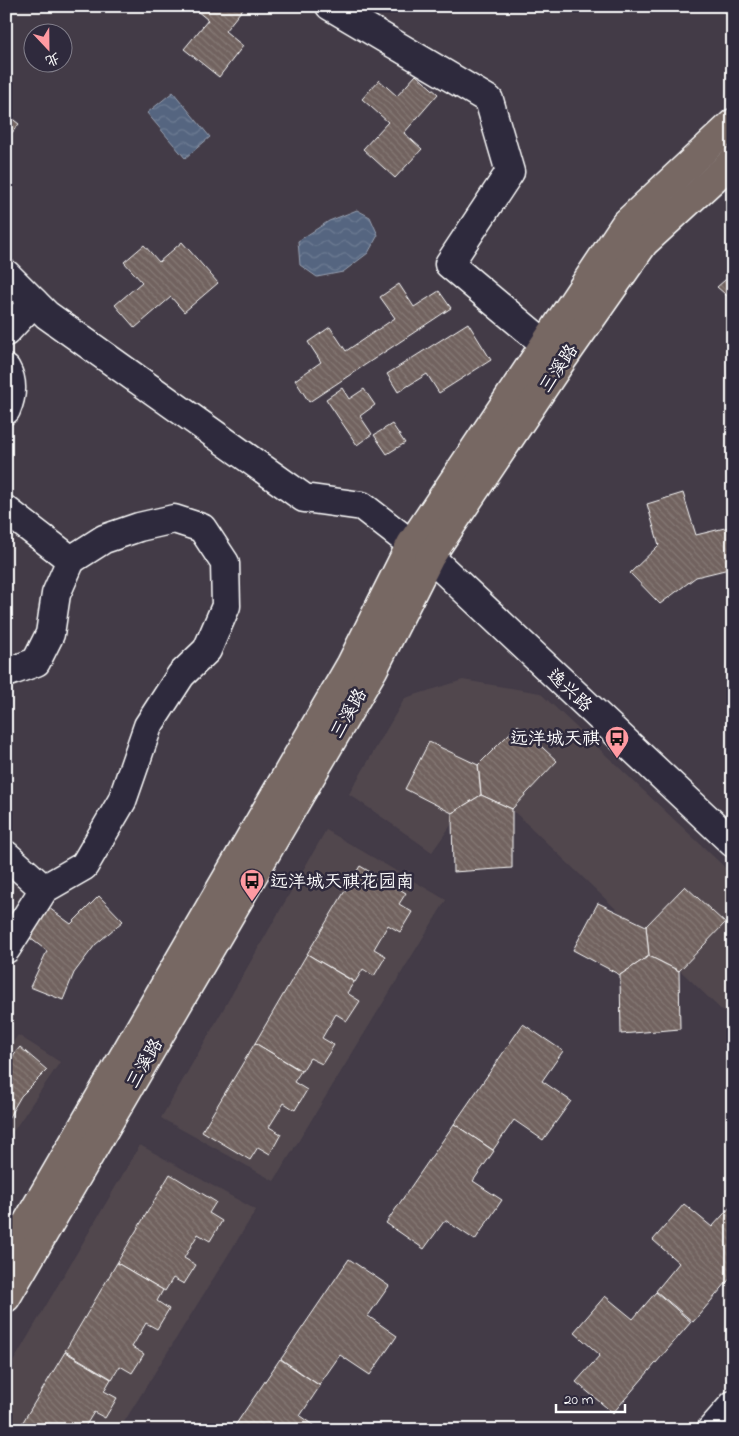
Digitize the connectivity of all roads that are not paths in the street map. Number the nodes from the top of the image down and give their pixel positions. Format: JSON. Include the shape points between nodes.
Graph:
{"nodes":[{"id":1,"x":330,"y":6,"type":"edge"},
{"id":2,"x":733,"y":123,"type":"edge"},
{"id":3,"x":733,"y":161,"type":"edge"},
{"id":4,"x":6,"y":274,"type":"edge"},
{"id":5,"x":34,"y":302,"type":"junction"},
{"id":6,"x":6,"y":332,"type":"edge"},
{"id":7,"x":553,"y":354,"type":"junction"},
{"id":8,"x":6,"y":369,"type":"edge"},
{"id":9,"x":6,"y":410,"type":"edge"},
{"id":10,"x":6,"y":510,"type":"edge"},
{"id":11,"x":420,"y":551,"type":"junction"},
{"id":12,"x":71,"y":560,"type":"junction"},
{"id":13,"x":6,"y":673,"type":"edge"},
{"id":14,"x":733,"y":843,"type":"edge"},
{"id":15,"x":6,"y":855,"type":"edge"},
{"id":16,"x":44,"y":889,"type":"junction"},
{"id":17,"x":6,"y":949,"type":"edge"},
{"id":18,"x":6,"y":1259,"type":"edge"},
{"id":19,"x":6,"y":1298,"type":"edge"},
{"id":20,"x":733,"y":1405,"type":"edge"},
{"id":21,"x":711,"y":1430,"type":"edge"}],
"edges":[{"from":1,"to":7,"type":"street","via":[[489,100],[510,172],[449,264]]},
{"from":2,"to":7,"type":"main road","via":[[625,224]]},
{"from":3,"to":7,"type":"main road","name":"三溪路","via":[[644,244]]},
{"from":4,"to":5,"type":"street","name":"逸兴路"},
{"from":5,"to":6,"type":"street"},
{"from":5,"to":11,"type":"street","name":"逸兴路","via":[[47,315],[304,498],[362,506]]},
{"from":7,"to":11,"type":"main road","name":"三溪路"},
{"from":8,"to":9,"type":"street","via":[[12,384]]},
{"from":10,"to":12,"type":"street"},
{"from":11,"to":14,"type":"street","name":"逸兴路"},
{"from":11,"to":18,"type":"main road","name":"三溪路","via":[[351,664]]},
{"from":11,"to":19,"type":"main road","name":"三溪路","via":[[373,670]]},
{"from":12,"to":13,"type":"street","via":[[56,594],[50,634],[36,662]]},
{"from":12,"to":16,"type":"street","via":[[104,539],[174,519],[202,528],[225,563],[226,606],[207,650],[181,675],[148,726],[122,801],[84,866]]},
{"from":15,"to":16,"type":"street"},
{"from":16,"to":17,"type":"street"},
{"from":20,"to":21,"type":"street"}]}
